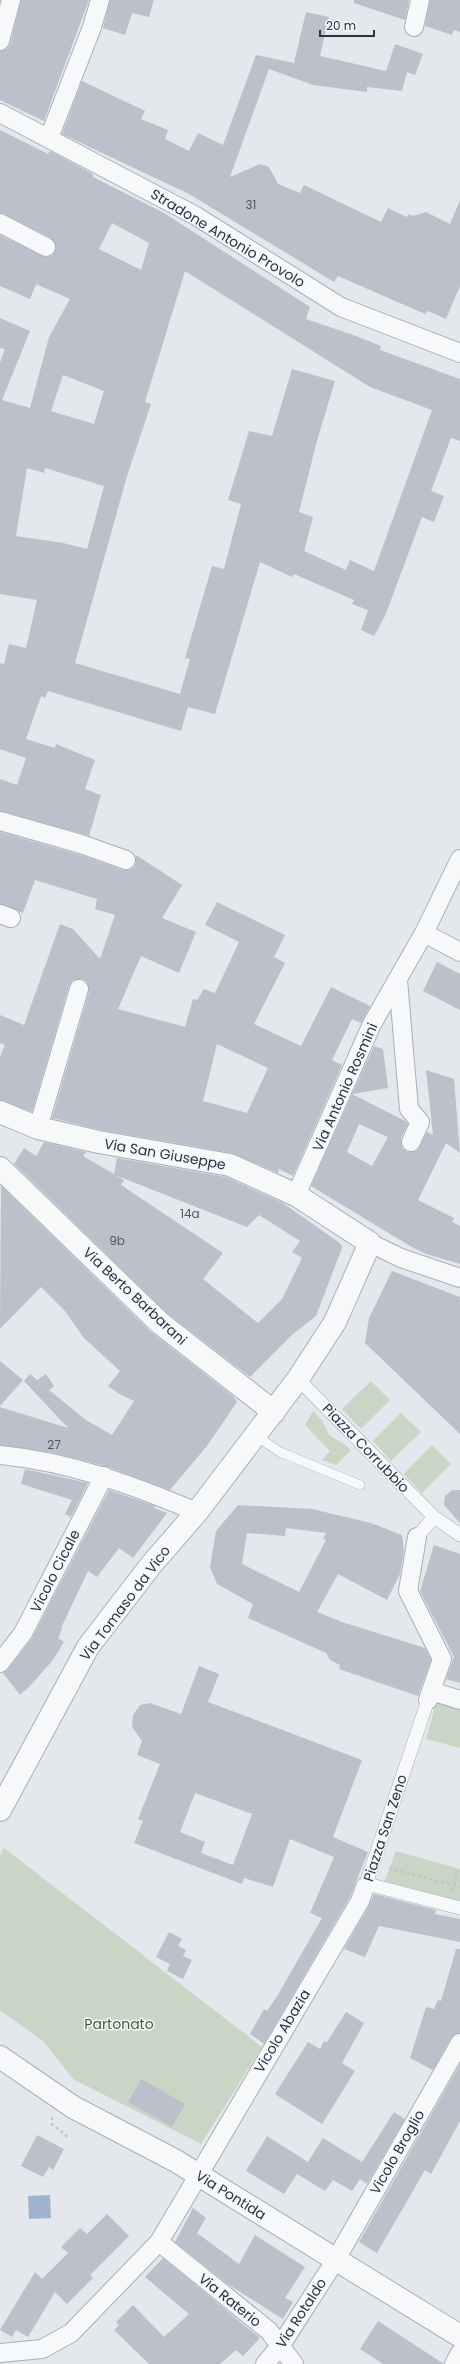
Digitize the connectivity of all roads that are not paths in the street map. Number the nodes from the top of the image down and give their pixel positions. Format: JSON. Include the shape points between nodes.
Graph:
{"nodes":[{"id":1,"x":11,"y":0,"type":"edge"},
{"id":2,"x":100,"y":0,"type":"edge"},
{"id":3,"x":420,"y":0,"type":"edge"},
{"id":4,"x":414,"y":27,"type":"dead end"},
{"id":5,"x":0,"y":42,"type":"edge"},
{"id":6,"x":0,"y":114,"type":"edge"},
{"id":7,"x":49,"y":138,"type":"junction"},
{"id":8,"x":0,"y":223,"type":"edge"},
{"id":9,"x":46,"y":247,"type":"dead end"},
{"id":10,"x":460,"y":353,"type":"edge"},
{"id":11,"x":0,"y":822,"type":"edge"},
{"id":12,"x":460,"y":859,"type":"edge"},
{"id":13,"x":126,"y":860,"type":"dead end"},
{"id":14,"x":424,"y":933,"type":"junction"},
{"id":15,"x":460,"y":952,"type":"edge"},
{"id":16,"x":398,"y":980,"type":"junction"},
{"id":17,"x":79,"y":988,"type":"dead end"},
{"id":18,"x":0,"y":1112,"type":"edge"},
{"id":19,"x":38,"y":1128,"type":"junction"},
{"id":20,"x":411,"y":1142,"type":"dead end"},
{"id":21,"x":2,"y":1169,"type":"edge"},
{"id":22,"x":296,"y":1195,"type":"junction"},
{"id":23,"x":370,"y":1243,"type":"junction"},
{"id":24,"x":460,"y":1278,"type":"edge"},
{"id":25,"x":298,"y":1379,"type":"junction"},
{"id":26,"x":274,"y":1412,"type":"junction"},
{"id":27,"x":256,"y":1436,"type":"junction"},
{"id":28,"x":0,"y":1455,"type":"edge"},
{"id":29,"x":104,"y":1476,"type":"junction"},
{"id":30,"x":360,"y":1485,"type":"dead end"},
{"id":31,"x":197,"y":1512,"type":"junction"},
{"id":32,"x":434,"y":1517,"type":"junction"},
{"id":33,"x":460,"y":1535,"type":"edge"},
{"id":34,"x":417,"y":1537,"type":"joint"},
{"id":35,"x":0,"y":1663,"type":"edge"},
{"id":36,"x":429,"y":1696,"type":"junction"},
{"id":37,"x":460,"y":1700,"type":"edge"},
{"id":38,"x":0,"y":1810,"type":"edge"},
{"id":39,"x":365,"y":1887,"type":"junction"},
{"id":40,"x":454,"y":1906,"type":"edge"},
{"id":41,"x":460,"y":2043,"type":"edge"},
{"id":42,"x":4,"y":2065,"type":"edge"},
{"id":43,"x":197,"y":2175,"type":"junction"},
{"id":44,"x":159,"y":2242,"type":"junction"},
{"id":45,"x":335,"y":2261,"type":"junction"},
{"id":46,"x":460,"y":2336,"type":"edge"},
{"id":47,"x":281,"y":2345,"type":"junction"},
{"id":48,"x":0,"y":2353,"type":"edge"},
{"id":49,"x":460,"y":2353,"type":"edge"},
{"id":50,"x":265,"y":2364,"type":"edge"},
{"id":51,"x":294,"y":2364,"type":"edge"},
{"id":52,"x":454,"y":2364,"type":"edge"}],
"edges":[{"from":1,"to":5,"type":"street"},
{"from":2,"to":7,"type":"street"},
{"from":3,"to":4,"type":"street"},
{"from":6,"to":7,"type":"street","name":"Stradone Antonio Provolo"},
{"from":7,"to":10,"type":"street","name":"Stradone Antonio Provolo","via":[[196,216],[341,307]]},
{"from":8,"to":9,"type":"street"},
{"from":11,"to":13,"type":"street","via":[[81,844]]},
{"from":12,"to":14,"type":"street","name":"Via Antonio Rosmini"},
{"from":14,"to":15,"type":"street"},
{"from":14,"to":16,"type":"street","name":"Via Antonio Rosmini"},
{"from":16,"to":20,"type":"street","name":"Via Antonio Rosmini","via":[[409,1109],[420,1122]]},
{"from":16,"to":22,"type":"street","name":"Via Antonio Rosmini","via":[[372,1024]]},
{"from":17,"to":19,"type":"street"},
{"from":18,"to":19,"type":"street","name":"Via San Giuseppe"},
{"from":19,"to":22,"type":"street","name":"Via San Giuseppe","via":[[99,1142],[230,1165]]},
{"from":21,"to":26,"type":"street","name":"Via Berto Barbarani","via":[[160,1322]]},
{"from":22,"to":23,"type":"street","name":"Via San Giuseppe"},
{"from":23,"to":24,"type":"street","via":[[401,1258]]},
{"from":23,"to":25,"type":"street","via":[[335,1322]]},
{"from":25,"to":26,"type":"street"},
{"from":25,"to":32,"type":"street","name":"Piazza Corrubbio"},
{"from":26,"to":27,"type":"street","name":"Via Tomaso da Vico"},
{"from":27,"to":30,"type":"lane","via":[[280,1452]]},
{"from":27,"to":31,"type":"street","name":"Via Tomaso da Vico"},
{"from":28,"to":29,"type":"street","via":[[59,1463]]},
{"from":29,"to":31,"type":"street"},
{"from":29,"to":35,"type":"street","name":"Vicolo Cicale","via":[[23,1633]]},
{"from":31,"to":38,"type":"street","name":"Via Tomaso da Vico","via":[[151,1565],[88,1647]]},
{"from":32,"to":33,"type":"street","name":"Piazza Corrubbio"},
{"from":32,"to":34,"type":"street"},
{"from":34,"to":36,"type":"street","via":[[408,1591],[442,1659]]},
{"from":36,"to":37,"type":"street"},
{"from":36,"to":39,"type":"street","name":"Piazza San Zeno"},
{"from":39,"to":40,"type":"street","name":"Piazza San Zeno","via":[[370,1885]]},
{"from":39,"to":43,"type":"street","name":"Vicolo Abazia","via":[[356,1908]]},
{"from":41,"to":45,"type":"street","name":"Vicolo Broglio"},
{"from":42,"to":43,"type":"street","name":"Via Pontida","via":[[73,2107]]},
{"from":43,"to":44,"type":"street","name":"Vicolo Abazia"},
{"from":43,"to":45,"type":"street","name":"Via Pontida"},
{"from":44,"to":47,"type":"street","name":"Via Raterio","via":[[269,2331]]},
{"from":44,"to":48,"type":"street","name":"Vicolo Abazia","via":[[71,2333],[42,2349]]},
{"from":45,"to":46,"type":"street","name":"Via Pontida"},
{"from":45,"to":47,"type":"street","name":"Via Rotaldo"},
{"from":47,"to":50,"type":"street","name":"Via Rotaldo"},
{"from":47,"to":51,"type":"street","name":"Via Raterio"},
{"from":49,"to":52,"type":"street"}]}
